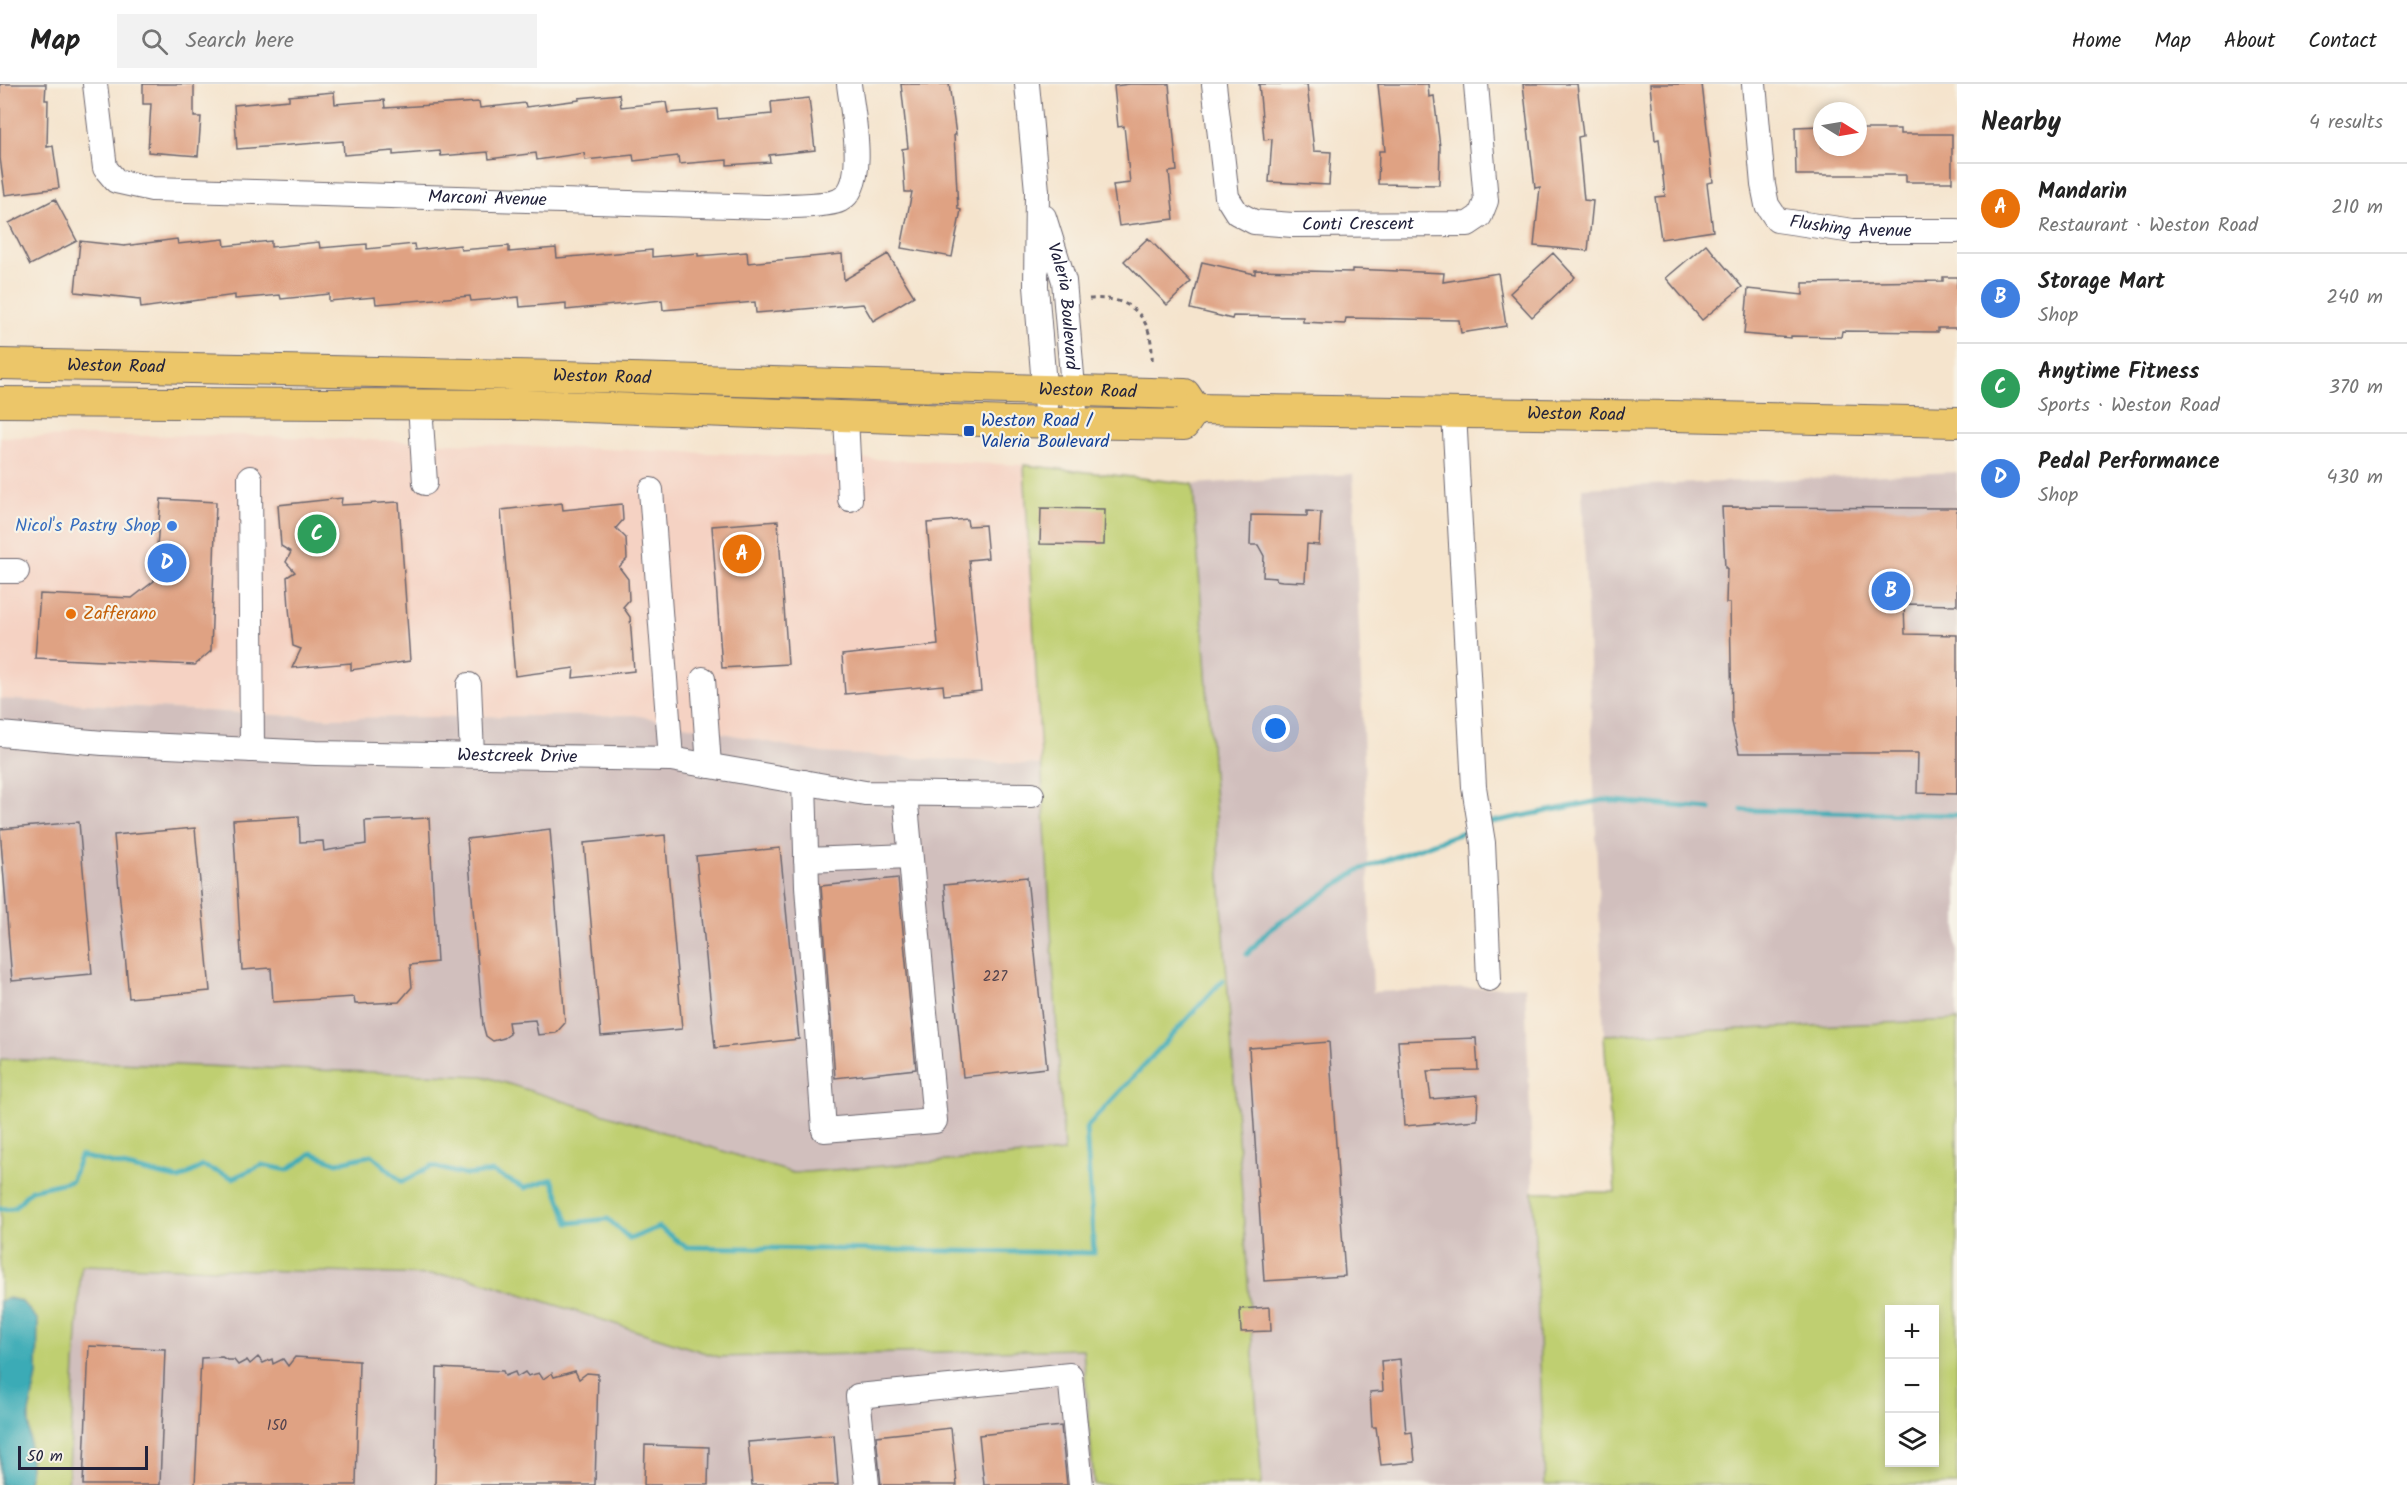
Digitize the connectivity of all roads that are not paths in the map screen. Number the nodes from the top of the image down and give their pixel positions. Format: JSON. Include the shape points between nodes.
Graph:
{"nodes":[{"id":1,"x":95,"y":84,"type":"edge"},
{"id":2,"x":849,"y":84,"type":"edge"},
{"id":3,"x":1027,"y":84,"type":"edge"},
{"id":4,"x":1214,"y":84,"type":"edge"},
{"id":5,"x":1476,"y":84,"type":"edge"},
{"id":6,"x":1754,"y":84,"type":"edge"},
{"id":7,"x":1957,"y":231,"type":"edge"},
{"id":8,"x":0,"y":364,"type":"edge"},
{"id":9,"x":1059,"y":391,"type":"junction"},
{"id":10,"x":0,"y":402,"type":"edge"},
{"id":11,"x":420,"y":405,"type":"junction"},
{"id":12,"x":1195,"y":409,"type":"junction"},
{"id":13,"x":1454,"y":413,"type":"junction"},
{"id":14,"x":846,"y":417,"type":"junction"},
{"id":15,"x":1062,"y":423,"type":"junction"},
{"id":16,"x":1957,"y":423,"type":"edge"},
{"id":17,"x":250,"y":478,"type":"dead end"},
{"id":18,"x":425,"y":483,"type":"dead end"},
{"id":19,"x":651,"y":490,"type":"dead end"},
{"id":20,"x":850,"y":499,"type":"dead end"},
{"id":21,"x":703,"y":679,"type":"dead end"},
{"id":22,"x":469,"y":685,"type":"dead end"},
{"id":23,"x":0,"y":734,"type":"edge"},
{"id":24,"x":252,"y":750,"type":"junction"},
{"id":25,"x":472,"y":755,"type":"junction"},
{"id":26,"x":671,"y":759,"type":"junction"},
{"id":27,"x":709,"y":766,"type":"junction"},
{"id":28,"x":804,"y":782,"type":"junction"},
{"id":29,"x":905,"y":794,"type":"junction"},
{"id":30,"x":1032,"y":795,"type":"dead end"},
{"id":31,"x":910,"y":856,"type":"junction"},
{"id":32,"x":806,"y":860,"type":"junction"},
{"id":33,"x":1489,"y":979,"type":"dead end"},
{"id":34,"x":867,"y":1485,"type":"edge"},
{"id":35,"x":1081,"y":1485,"type":"edge"}],
"edges":[{"from":1,"to":2,"type":"street","name":"Marconi Avenue","via":[[105,168],[116,181],[152,189],[766,207],[839,201],[849,192],[856,175],[857,156]]},
{"from":3,"to":9,"type":"street","name":"Valeria Boulevard","via":[[1037,191],[1064,281]]},
{"from":4,"to":5,"type":"street","name":"Conti Crescent","via":[[1227,197],[1237,213],[1254,222],[1328,225],[1468,224],[1480,216],[1486,201]]},
{"from":6,"to":7,"type":"street","name":"Flushing Avenue","via":[[1763,185],[1767,205],[1777,220],[1853,231]]},
{"from":8,"to":9,"type":"main road","name":"Weston Road"},
{"from":9,"to":12,"type":"main road","name":"Weston Road","via":[[1185,393]]},
{"from":9,"to":15,"type":"street","name":"Valeria Boulevard"},
{"from":10,"to":11,"type":"main road","name":"Weston Road"},
{"from":11,"to":14,"type":"main road","name":"Weston Road"},
{"from":11,"to":18,"type":"street"},
{"from":12,"to":13,"type":"main road","name":"Weston Road"},
{"from":12,"to":15,"type":"main road","name":"Weston Road","via":[[1184,425]]},
{"from":13,"to":16,"type":"main road","name":"Weston Road"},
{"from":13,"to":33,"type":"street","via":[[1474,787],[1484,843]]},
{"from":14,"to":15,"type":"main road","name":"Weston Road"},
{"from":14,"to":20,"type":"street"},
{"from":17,"to":24,"type":"street"},
{"from":19,"to":26,"type":"street"},
{"from":21,"to":27,"type":"street"},
{"from":22,"to":25,"type":"street"},
{"from":23,"to":24,"type":"street","name":"Westcreek Drive","via":[[56,741]]},
{"from":24,"to":25,"type":"street","name":"Westcreek Drive"},
{"from":25,"to":26,"type":"street","name":"Westcreek Drive"},
{"from":26,"to":27,"type":"street","name":"Westcreek Drive"},
{"from":27,"to":28,"type":"street","name":"Westcreek Drive"},
{"from":28,"to":29,"type":"street","name":"Westcreek Drive","via":[[865,793]]},
{"from":28,"to":32,"type":"street"},
{"from":29,"to":30,"type":"street","name":"Westcreek Drive"},
{"from":29,"to":31,"type":"street"},
{"from":31,"to":32,"type":"street"},
{"from":31,"to":32,"type":"street","via":[[935,1121],[824,1130]]},
{"from":34,"to":35,"type":"street","via":[[858,1396],[1070,1375]]}]}
